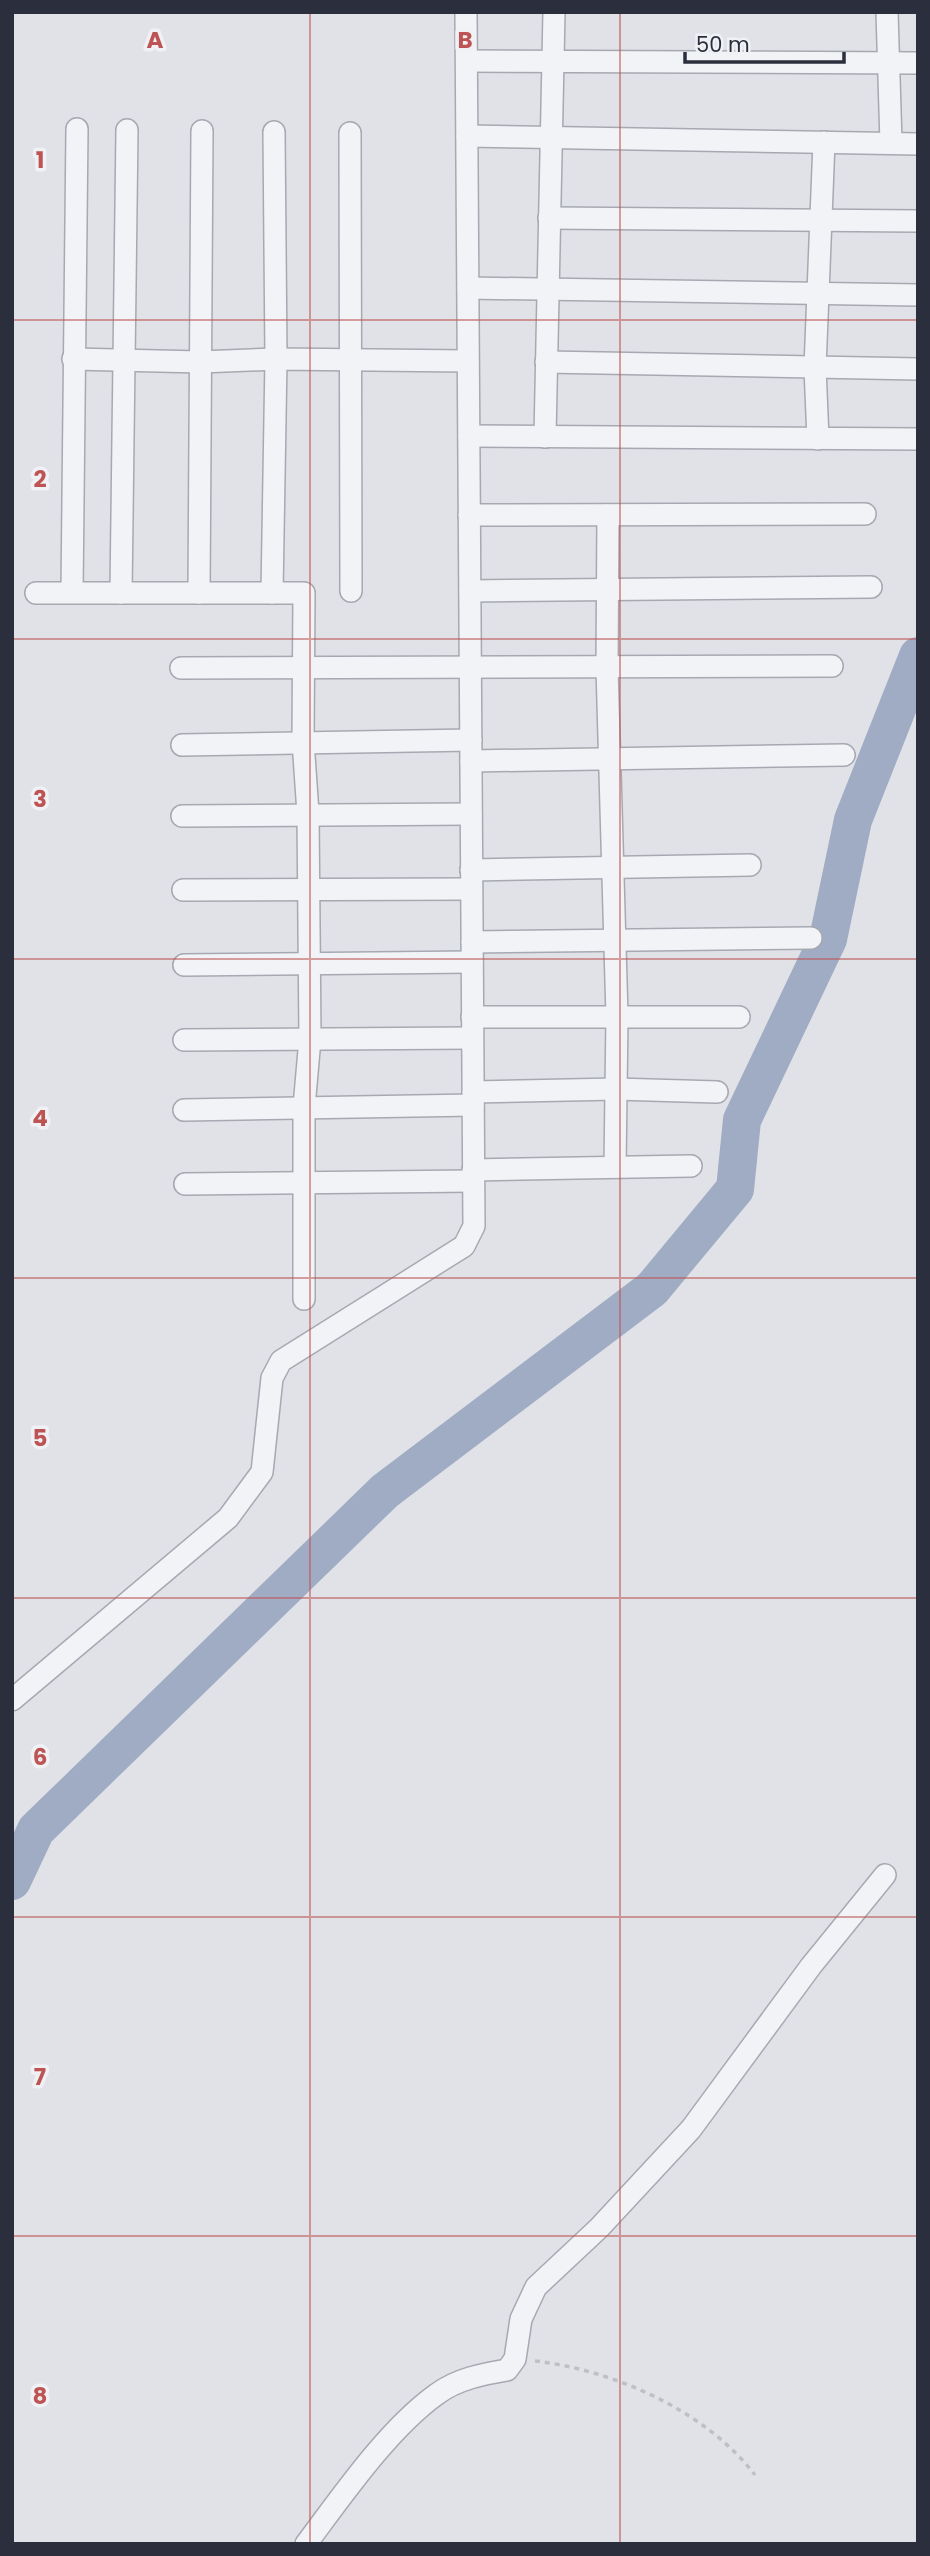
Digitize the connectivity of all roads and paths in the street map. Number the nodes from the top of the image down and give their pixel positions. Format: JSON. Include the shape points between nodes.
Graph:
{"nodes":[{"id":1,"x":466,"y":12,"type":"edge"},
{"id":2,"x":554,"y":12,"type":"edge"},
{"id":3,"x":887,"y":12,"type":"edge"},
{"id":4,"x":467,"y":61,"type":"junction"},
{"id":5,"x":553,"y":61,"type":"junction"},
{"id":6,"x":888,"y":63,"type":"junction"},
{"id":7,"x":918,"y":63,"type":"edge"},
{"id":8,"x":77,"y":129,"type":"dead end"},
{"id":9,"x":127,"y":130,"type":"dead end"},
{"id":10,"x":202,"y":131,"type":"dead end"},
{"id":11,"x":274,"y":132,"type":"dead end"},
{"id":12,"x":350,"y":133,"type":"dead end"},
{"id":13,"x":467,"y":136,"type":"junction"},
{"id":14,"x":553,"y":139,"type":"junction"},
{"id":15,"x":824,"y":142,"type":"junction"},
{"id":16,"x":891,"y":143,"type":"junction"},
{"id":17,"x":918,"y":144,"type":"edge"},
{"id":18,"x":550,"y":218,"type":"junction"},
{"id":19,"x":821,"y":221,"type":"junction"},
{"id":20,"x":918,"y":221,"type":"edge"},
{"id":21,"x":468,"y":288,"type":"junction"},
{"id":22,"x":548,"y":288,"type":"junction"},
{"id":23,"x":818,"y":294,"type":"junction"},
{"id":24,"x":918,"y":295,"type":"edge"},
{"id":25,"x":73,"y":359,"type":"junction"},
{"id":26,"x":276,"y":359,"type":"junction"},
{"id":27,"x":350,"y":361,"type":"junction"},
{"id":28,"x":468,"y":361,"type":"junction"},
{"id":29,"x":125,"y":362,"type":"junction"},
{"id":30,"x":201,"y":362,"type":"junction"},
{"id":31,"x":546,"y":362,"type":"junction"},
{"id":32,"x":815,"y":368,"type":"junction"},
{"id":33,"x":918,"y":369,"type":"edge"},
{"id":34,"x":469,"y":436,"type":"junction"},
{"id":35,"x":545,"y":437,"type":"junction"},
{"id":36,"x":818,"y":439,"type":"junction"},
{"id":37,"x":918,"y":439,"type":"edge"},
{"id":38,"x":865,"y":514,"type":"dead end"},
{"id":39,"x":470,"y":515,"type":"junction"},
{"id":40,"x":608,"y":515,"type":"junction"},
{"id":41,"x":871,"y":587,"type":"dead end"},
{"id":42,"x":606,"y":588,"type":"junction"},
{"id":43,"x":470,"y":590,"type":"junction"},
{"id":44,"x":351,"y":591,"type":"dead end"},
{"id":45,"x":72,"y":592,"type":"junction"},
{"id":46,"x":36,"y":593,"type":"dead end"},
{"id":47,"x":121,"y":593,"type":"junction"},
{"id":48,"x":198,"y":593,"type":"junction"},
{"id":49,"x":272,"y":593,"type":"junction"},
{"id":50,"x":832,"y":666,"type":"dead end"},
{"id":51,"x":181,"y":668,"type":"dead end"},
{"id":52,"x":304,"y":668,"type":"junction"},
{"id":53,"x":470,"y":668,"type":"junction"},
{"id":54,"x":607,"y":668,"type":"junction"},
{"id":55,"x":303,"y":741,"type":"junction"},
{"id":56,"x":182,"y":745,"type":"dead end"},
{"id":57,"x":471,"y":751,"type":"junction"},
{"id":58,"x":844,"y":755,"type":"dead end"},
{"id":59,"x":610,"y":756,"type":"junction"},
{"id":60,"x":308,"y":813,"type":"junction"},
{"id":61,"x":471,"y":814,"type":"junction"},
{"id":62,"x":182,"y":816,"type":"dead end"},
{"id":63,"x":750,"y":865,"type":"dead end"},
{"id":64,"x":614,"y":867,"type":"junction"},
{"id":65,"x":471,"y":879,"type":"junction"},
{"id":66,"x":308,"y":889,"type":"junction"},
{"id":67,"x":183,"y":890,"type":"dead end"},
{"id":68,"x":811,"y":938,"type":"dead end"},
{"id":69,"x":615,"y":939,"type":"junction"},
{"id":70,"x":472,"y":952,"type":"junction"},
{"id":71,"x":308,"y":963,"type":"junction"},
{"id":72,"x":184,"y":965,"type":"dead end"},
{"id":73,"x":617,"y":1016,"type":"junction"},
{"id":74,"x":739,"y":1017,"type":"dead end"},
{"id":75,"x":472,"y":1028,"type":"junction"},
{"id":76,"x":310,"y":1039,"type":"junction"},
{"id":77,"x":184,"y":1040,"type":"dead end"},
{"id":78,"x":616,"y":1089,"type":"junction"},
{"id":79,"x":717,"y":1092,"type":"dead end"},
{"id":80,"x":473,"y":1099,"type":"junction"},
{"id":81,"x":304,"y":1107,"type":"junction"},
{"id":82,"x":184,"y":1110,"type":"dead end"},
{"id":83,"x":691,"y":1166,"type":"dead end"},
{"id":84,"x":615,"y":1167,"type":"junction"},
{"id":85,"x":473,"y":1176,"type":"junction"},
{"id":86,"x":304,"y":1183,"type":"junction"},
{"id":87,"x":185,"y":1184,"type":"dead end"},
{"id":88,"x":304,"y":1299,"type":"dead end"},
{"id":89,"x":12,"y":1700,"type":"edge"},
{"id":90,"x":885,"y":1875,"type":"dead end"},
{"id":91,"x":515,"y":2359,"type":"junction"},
{"id":92,"x":755,"y":2475,"type":"dead end"},
{"id":93,"x":306,"y":2544,"type":"edge"}],
"edges":[{"from":1,"to":4,"type":"street"},
{"from":2,"to":5,"type":"street"},
{"from":3,"to":6,"type":"street"},
{"from":4,"to":5,"type":"street"},
{"from":4,"to":13,"type":"street"},
{"from":5,"to":6,"type":"street"},
{"from":5,"to":14,"type":"street"},
{"from":6,"to":7,"type":"street"},
{"from":6,"to":16,"type":"street"},
{"from":8,"to":25,"type":"street"},
{"from":9,"to":29,"type":"street"},
{"from":10,"to":30,"type":"street"},
{"from":11,"to":26,"type":"street"},
{"from":12,"to":27,"type":"street"},
{"from":13,"to":14,"type":"street"},
{"from":13,"to":21,"type":"street"},
{"from":14,"to":15,"type":"street"},
{"from":14,"to":18,"type":"street"},
{"from":15,"to":16,"type":"street"},
{"from":15,"to":19,"type":"street"},
{"from":16,"to":17,"type":"street"},
{"from":18,"to":19,"type":"street"},
{"from":18,"to":22,"type":"street"},
{"from":19,"to":20,"type":"street"},
{"from":19,"to":23,"type":"street"},
{"from":21,"to":22,"type":"street"},
{"from":21,"to":28,"type":"street"},
{"from":22,"to":23,"type":"street"},
{"from":22,"to":31,"type":"street"},
{"from":23,"to":24,"type":"street"},
{"from":23,"to":32,"type":"street"},
{"from":25,"to":29,"type":"street"},
{"from":25,"to":45,"type":"street"},
{"from":26,"to":27,"type":"street"},
{"from":26,"to":30,"type":"street"},
{"from":26,"to":49,"type":"street"},
{"from":27,"to":28,"type":"street"},
{"from":27,"to":44,"type":"street"},
{"from":28,"to":34,"type":"street"},
{"from":29,"to":30,"type":"street"},
{"from":29,"to":47,"type":"street"},
{"from":30,"to":48,"type":"street"},
{"from":31,"to":32,"type":"street"},
{"from":31,"to":35,"type":"street"},
{"from":32,"to":33,"type":"street"},
{"from":32,"to":36,"type":"street"},
{"from":34,"to":35,"type":"street"},
{"from":34,"to":39,"type":"street"},
{"from":35,"to":36,"type":"street"},
{"from":36,"to":37,"type":"street"},
{"from":38,"to":40,"type":"street"},
{"from":39,"to":40,"type":"street"},
{"from":39,"to":43,"type":"street"},
{"from":40,"to":42,"type":"street"},
{"from":41,"to":42,"type":"street"},
{"from":42,"to":43,"type":"street"},
{"from":42,"to":54,"type":"street"},
{"from":43,"to":53,"type":"street"},
{"from":45,"to":46,"type":"street"},
{"from":45,"to":47,"type":"street"},
{"from":47,"to":48,"type":"street"},
{"from":48,"to":49,"type":"street"},
{"from":49,"to":52,"type":"street","via":[[304,593]]},
{"from":50,"to":54,"type":"street"},
{"from":51,"to":52,"type":"street"},
{"from":52,"to":53,"type":"street"},
{"from":52,"to":55,"type":"street"},
{"from":53,"to":54,"type":"street"},
{"from":53,"to":57,"type":"street"},
{"from":54,"to":59,"type":"street"},
{"from":55,"to":56,"type":"street"},
{"from":55,"to":57,"type":"street"},
{"from":55,"to":60,"type":"street"},
{"from":57,"to":59,"type":"street"},
{"from":57,"to":61,"type":"street"},
{"from":58,"to":59,"type":"street"},
{"from":59,"to":64,"type":"street"},
{"from":60,"to":61,"type":"street"},
{"from":60,"to":62,"type":"street"},
{"from":60,"to":66,"type":"street"},
{"from":61,"to":65,"type":"street"},
{"from":63,"to":64,"type":"street"},
{"from":64,"to":65,"type":"street"},
{"from":64,"to":69,"type":"street"},
{"from":65,"to":66,"type":"street"},
{"from":65,"to":70,"type":"street"},
{"from":66,"to":67,"type":"street"},
{"from":66,"to":71,"type":"street"},
{"from":68,"to":69,"type":"street"},
{"from":69,"to":70,"type":"street"},
{"from":69,"to":73,"type":"street"},
{"from":70,"to":71,"type":"street"},
{"from":70,"to":75,"type":"street"},
{"from":71,"to":72,"type":"street"},
{"from":71,"to":76,"type":"street"},
{"from":73,"to":74,"type":"street"},
{"from":73,"to":75,"type":"street"},
{"from":73,"to":78,"type":"street"},
{"from":75,"to":76,"type":"street"},
{"from":75,"to":80,"type":"street"},
{"from":76,"to":77,"type":"street"},
{"from":76,"to":81,"type":"street"},
{"from":78,"to":79,"type":"street"},
{"from":78,"to":80,"type":"street"},
{"from":78,"to":84,"type":"street"},
{"from":80,"to":81,"type":"street"},
{"from":80,"to":85,"type":"street"},
{"from":81,"to":82,"type":"street"},
{"from":81,"to":86,"type":"street"},
{"from":83,"to":84,"type":"street"},
{"from":84,"to":85,"type":"street"},
{"from":85,"to":86,"type":"street"},
{"from":85,"to":89,"type":"street","via":[[474,1226],[464,1246],[281,1361],[272,1378],[262,1472],[228,1518]]},
{"from":86,"to":87,"type":"street"},
{"from":86,"to":88,"type":"street"},
{"from":90,"to":91,"type":"street","via":[[811,1966],[691,2129],[599,2228],[536,2287],[521,2319]]},
{"from":91,"to":92,"type":"path","via":[[565,2364],[646,2390],[734,2448]]},
{"from":91,"to":93,"type":"street","via":[[507,2370],[474,2376],[437,2394],[386,2442]]}]}
